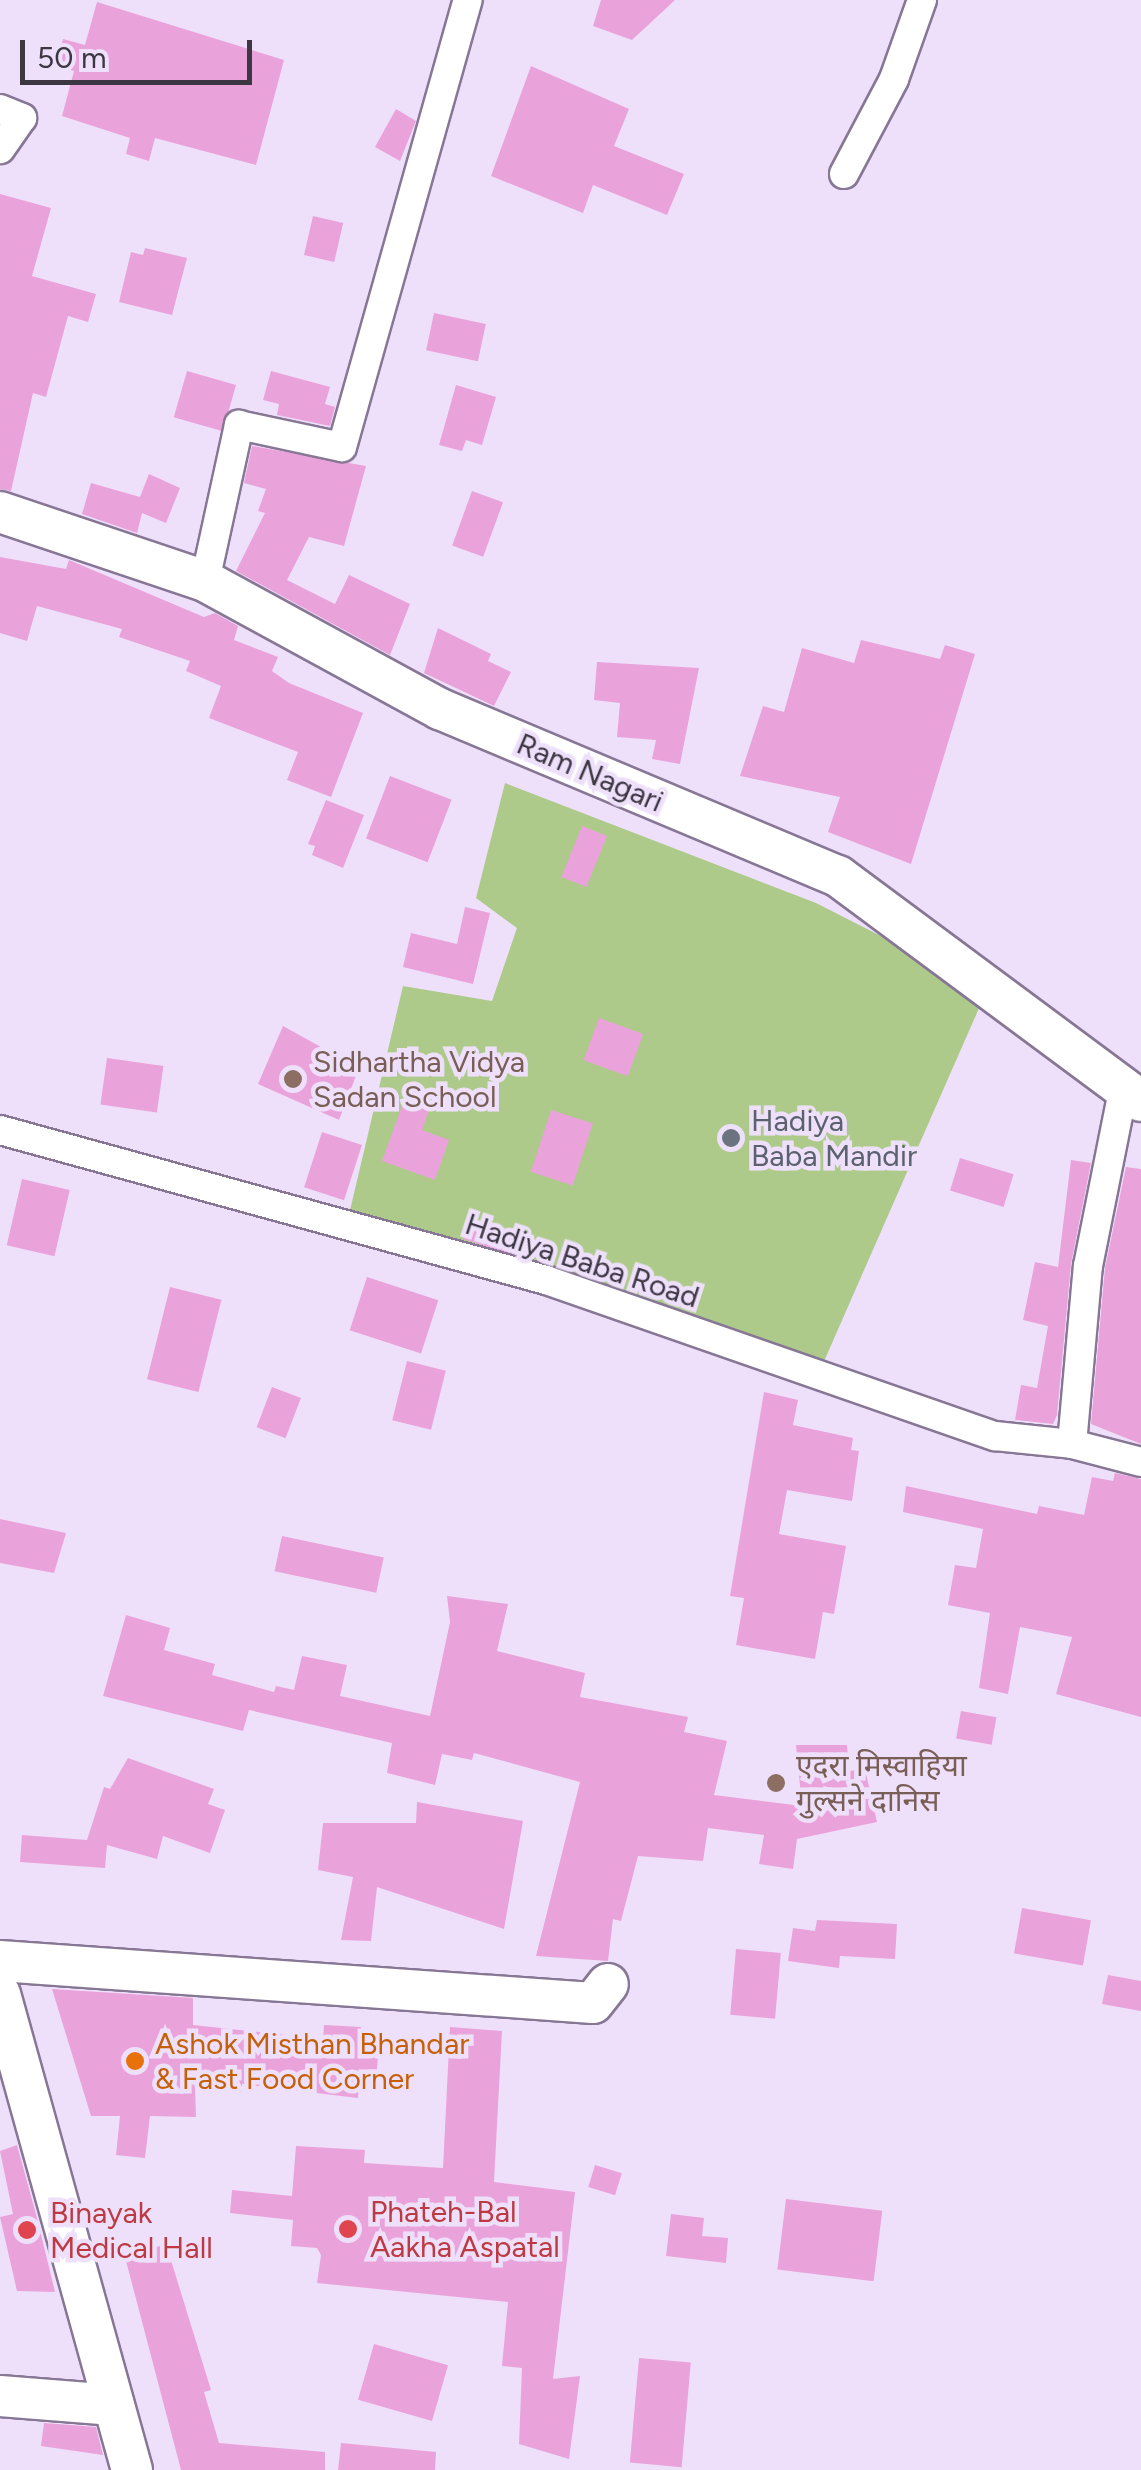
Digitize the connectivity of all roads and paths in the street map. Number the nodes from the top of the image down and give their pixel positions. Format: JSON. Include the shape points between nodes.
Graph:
{"nodes":[{"id":1,"x":468,"y":0,"type":"edge"},
{"id":2,"x":922,"y":0,"type":"edge"},
{"id":3,"x":0,"y":109,"type":"edge"},
{"id":4,"x":0,"y":149,"type":"edge"},
{"id":5,"x":844,"y":174,"type":"dead end"},
{"id":6,"x":0,"y":512,"type":"edge"},
{"id":7,"x":205,"y":581,"type":"junction"},
{"id":8,"x":1132,"y":1096,"type":"edge"},
{"id":9,"x":0,"y":1130,"type":"edge"},
{"id":10,"x":1072,"y":1444,"type":"junction"},
{"id":11,"x":1141,"y":1462,"type":"edge"},
{"id":12,"x":0,"y":1962,"type":"edge"},
{"id":13,"x":608,"y":1984,"type":"dead end"},
{"id":14,"x":2,"y":2008,"type":"edge"},
{"id":15,"x":0,"y":2396,"type":"edge"},
{"id":16,"x":114,"y":2405,"type":"junction"},
{"id":17,"x":132,"y":2470,"type":"edge"}],
"edges":[{"from":1,"to":7,"type":"street","via":[[342,447],[239,424]]},
{"from":2,"to":5,"type":"street","via":[[894,79]]},
{"from":3,"to":4,"type":"street","via":[[22,118]]},
{"from":6,"to":7,"type":"main road","name":"Ram Nagari"},
{"from":7,"to":8,"type":"main road","name":"Ram Nagari","via":[[440,709],[838,876]]},
{"from":8,"to":10,"type":"street","via":[[1088,1266]]},
{"from":9,"to":10,"type":"street","name":"Hadiya Baba Road","via":[[546,1280],[995,1436]]},
{"from":10,"to":11,"type":"street","name":"Hadiya Baba Road"},
{"from":12,"to":13,"type":"main road","via":[[592,2003]]},
{"from":14,"to":16,"type":"main road"},
{"from":15,"to":16,"type":"main road"},
{"from":16,"to":17,"type":"main road"}]}
